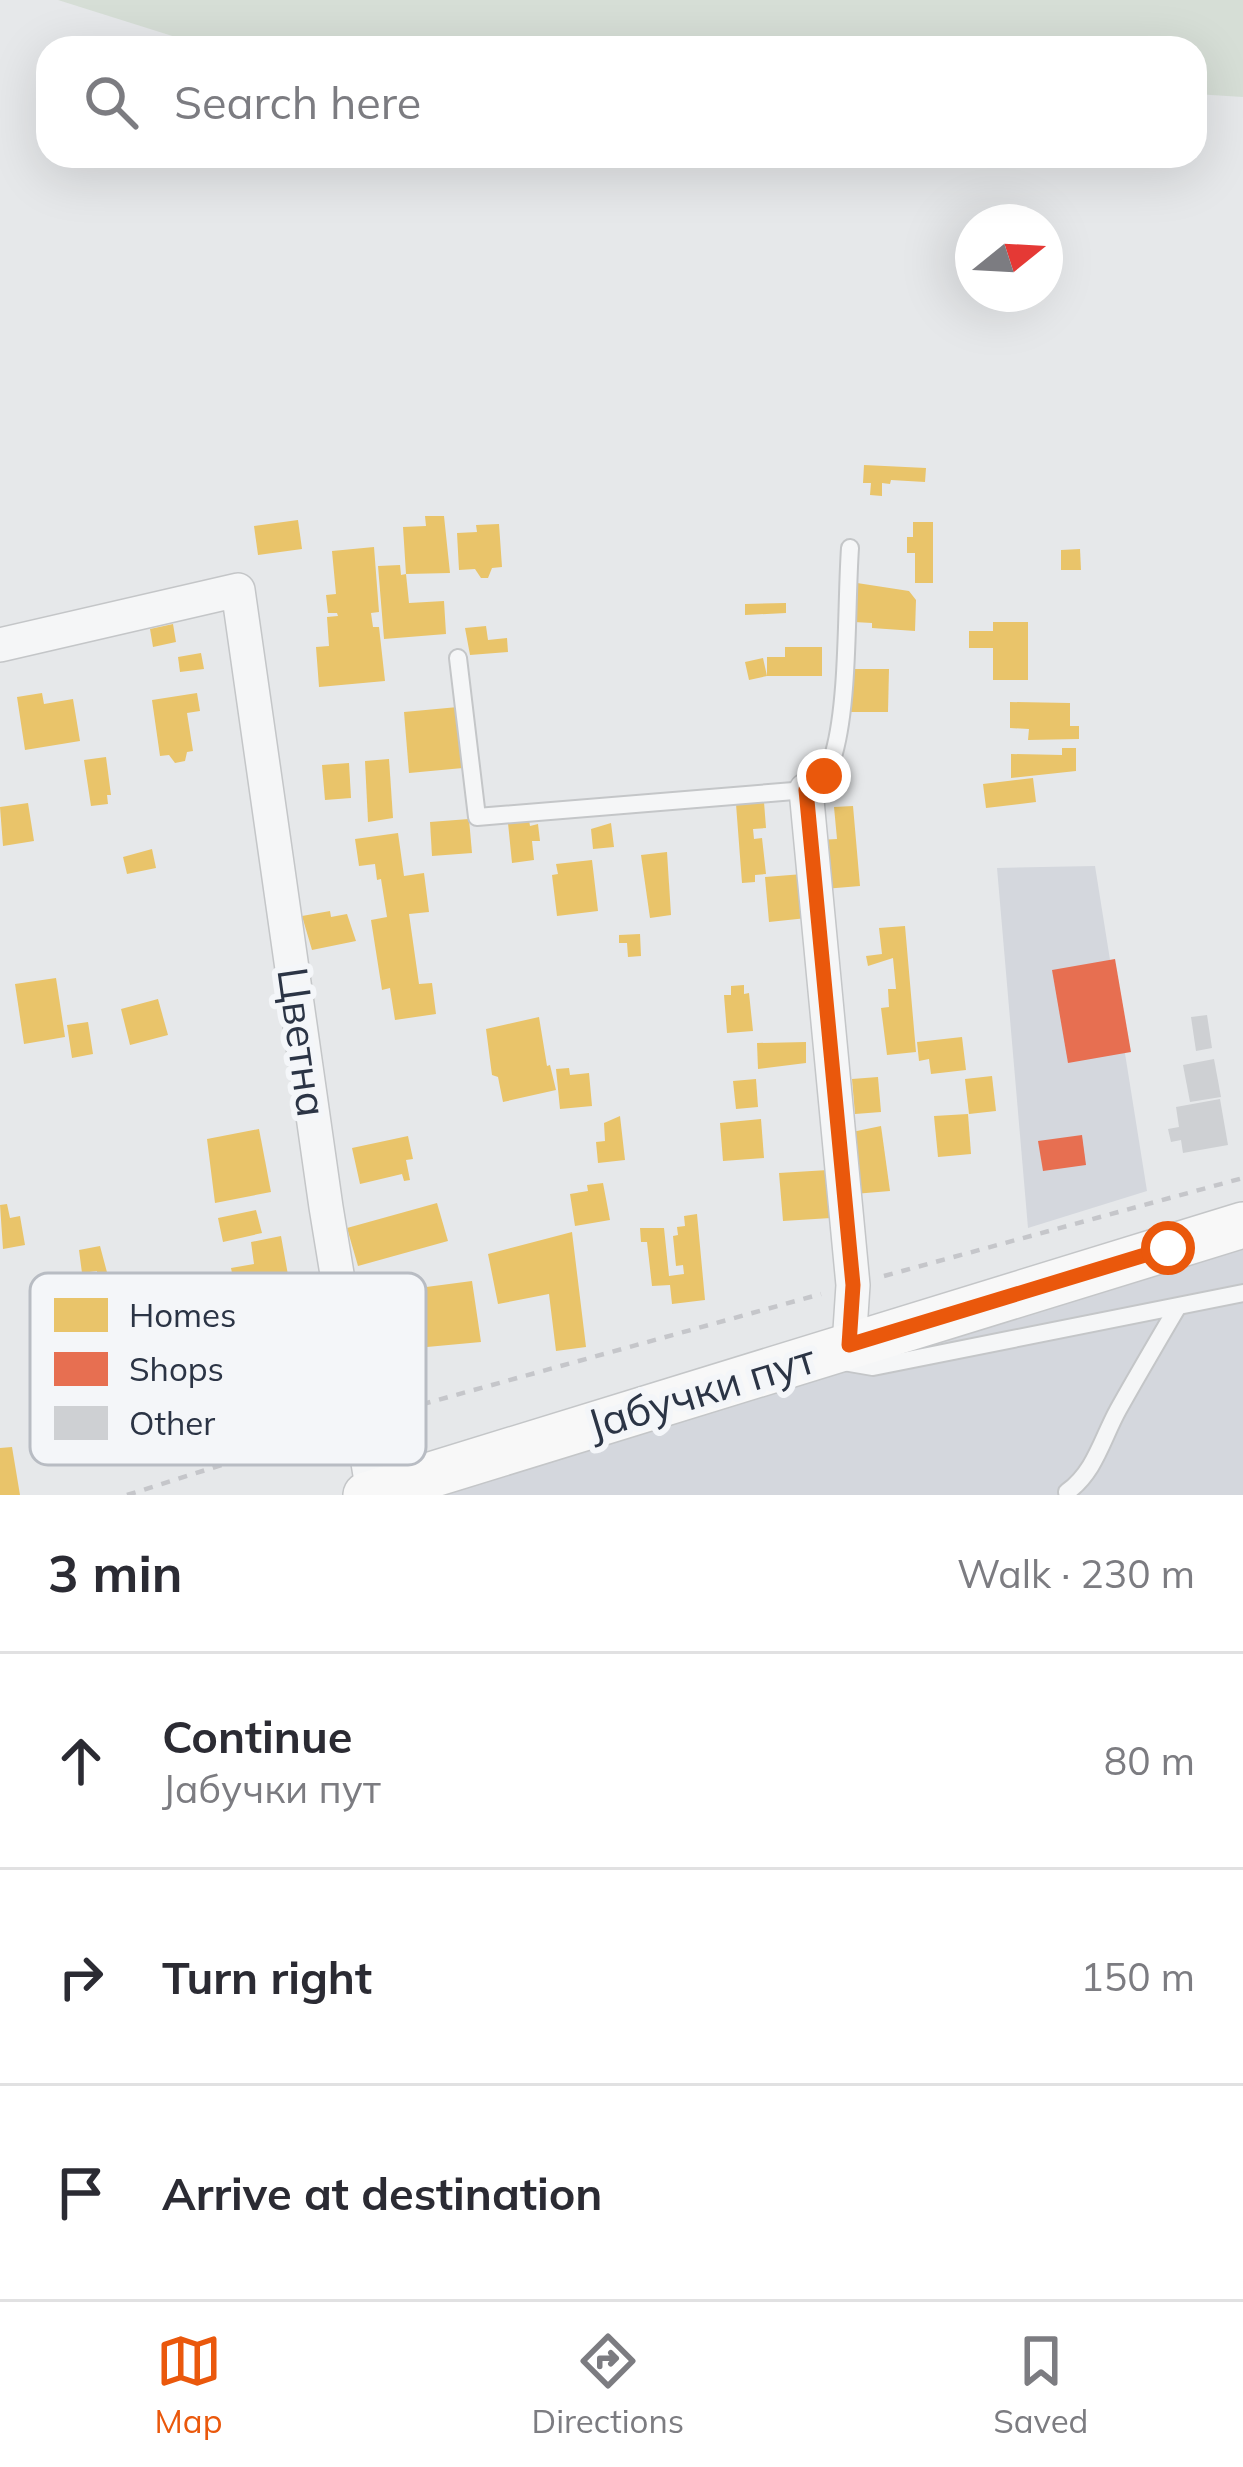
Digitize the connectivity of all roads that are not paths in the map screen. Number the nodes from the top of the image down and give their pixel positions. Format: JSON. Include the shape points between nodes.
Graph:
{"nodes":[{"id":1,"x":850,"y":548,"type":"dead end"},
{"id":2,"x":0,"y":645,"type":"edge"},
{"id":3,"x":458,"y":658,"type":"dead end"},
{"id":4,"x":806,"y":790,"type":"junction"},
{"id":5,"x":1243,"y":1225,"type":"edge"},
{"id":6,"x":338,"y":1273,"type":"edge"},
{"id":7,"x":1243,"y":1293,"type":"edge"},
{"id":8,"x":1177,"y":1309,"type":"junction"},
{"id":9,"x":829,"y":1351,"type":"junction"},
{"id":10,"x":1067,"y":1492,"type":"edge"},
{"id":11,"x":370,"y":1494,"type":"edge"}],
"edges":[{"from":1,"to":4,"type":"lane","via":[[833,755]]},
{"from":2,"to":6,"type":"street","name":"Цветна","via":[[238,590]]},
{"from":3,"to":4,"type":"lane","via":[[477,817]]},
{"from":4,"to":9,"type":"street","via":[[853,1285]]},
{"from":5,"to":9,"type":"main road","name":"Јабучки пут"},
{"from":7,"to":8,"type":"lane"},
{"from":8,"to":9,"type":"lane","via":[[873,1367]]},
{"from":8,"to":10,"type":"lane","via":[[1090,1469]]},
{"from":9,"to":11,"type":"main road","name":"Јабучки пут"}]}
